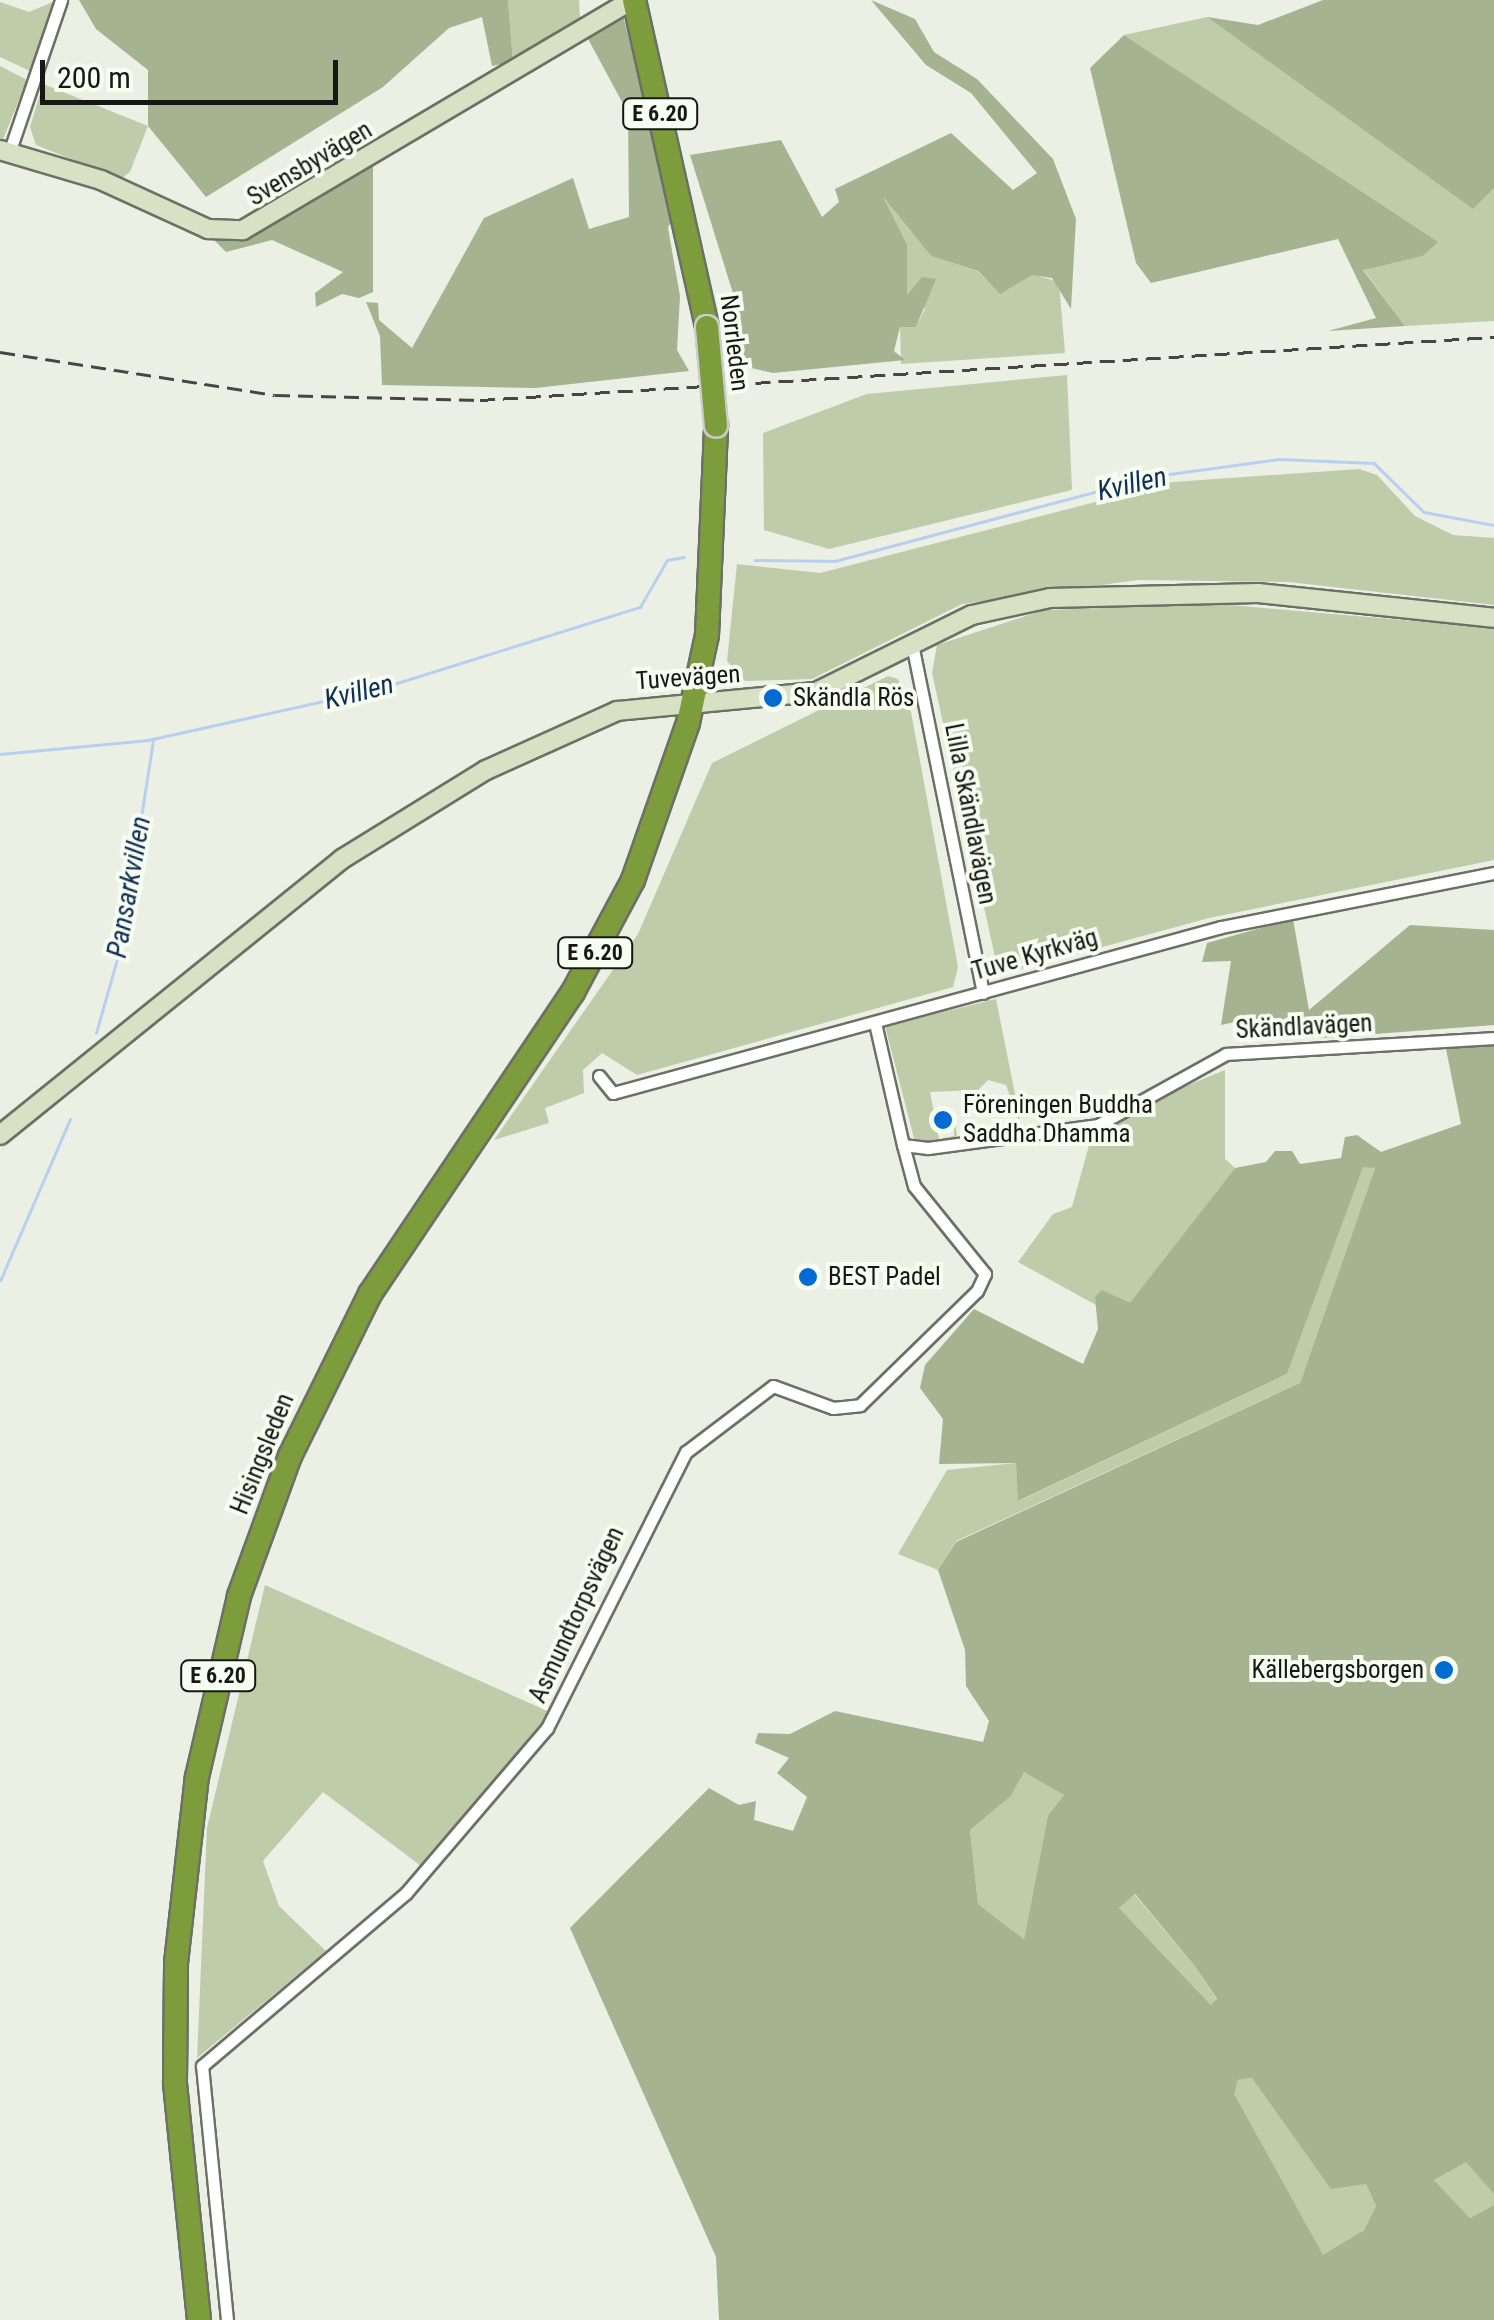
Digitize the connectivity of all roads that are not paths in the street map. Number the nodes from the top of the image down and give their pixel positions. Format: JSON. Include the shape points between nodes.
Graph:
{"nodes":[{"id":1,"x":60,"y":0,"type":"edge"},
{"id":2,"x":629,"y":2,"type":"edge"},
{"id":3,"x":4,"y":152,"type":"edge"},
{"id":4,"x":1494,"y":618,"type":"edge"},
{"id":5,"x":912,"y":644,"type":"junction"},
{"id":6,"x":694,"y":698,"type":"junction"},
{"id":7,"x":1494,"y":873,"type":"edge"},
{"id":8,"x":983,"y":992,"type":"junction"},
{"id":9,"x":875,"y":1023,"type":"junction"},
{"id":10,"x":1494,"y":1038,"type":"edge"},
{"id":11,"x":599,"y":1076,"type":"dead end"},
{"id":12,"x":0,"y":1135,"type":"edge"},
{"id":13,"x":903,"y":1145,"type":"junction"},
{"id":14,"x":198,"y":2320,"type":"edge"},
{"id":15,"x":227,"y":2320,"type":"edge"}],
"edges":[{"from":1,"to":3,"type":"street"},
{"from":2,"to":3,"type":"main road","name":"Svensbyvägen","via":[[252,228],[208,229],[101,180]]},
{"from":2,"to":6,"type":"highway","name":"Norrleden","number":"E 6.20","bridge":true,"via":[[707,327],[716,426],[715,582]]},
{"from":4,"to":5,"type":"main road","name":"Tuvevägen","via":[[1294,595],[1107,594],[1005,604]]},
{"from":5,"to":6,"type":"main road","name":"Tuvevägen","via":[[816,692]]},
{"from":5,"to":8,"type":"street","name":"Lilla Skändlavägen"},
{"from":6,"to":12,"type":"main road","name":"Tuvevägen","via":[[643,703],[575,726],[398,822],[285,901]]},
{"from":6,"to":14,"type":"highway","name":"Hisingsleden","number":"E 6.20","via":[[616,914],[370,1294],[290,1456],[240,1596],[192,1807],[176,1964],[179,2142]]},
{"from":7,"to":8,"type":"street","name":"Tuve Kyrkväg","via":[[1303,907]]},
{"from":8,"to":9,"type":"street","name":"Tuve Kyrkväg"},
{"from":9,"to":11,"type":"street","name":"Tuve Kyrkväg","via":[[613,1093]]},
{"from":9,"to":13,"type":"street"},
{"from":10,"to":13,"type":"street","name":"Skändlavägen","via":[[1226,1054],[1163,1081],[1098,1126],[954,1148]]},
{"from":13,"to":15,"type":"street","name":"Asmundtorpsvägen","via":[[914,1186],[985,1274],[977,1291],[860,1405],[832,1408],[773,1386],[686,1452],[547,1728],[406,1893],[202,2066]]}]}
